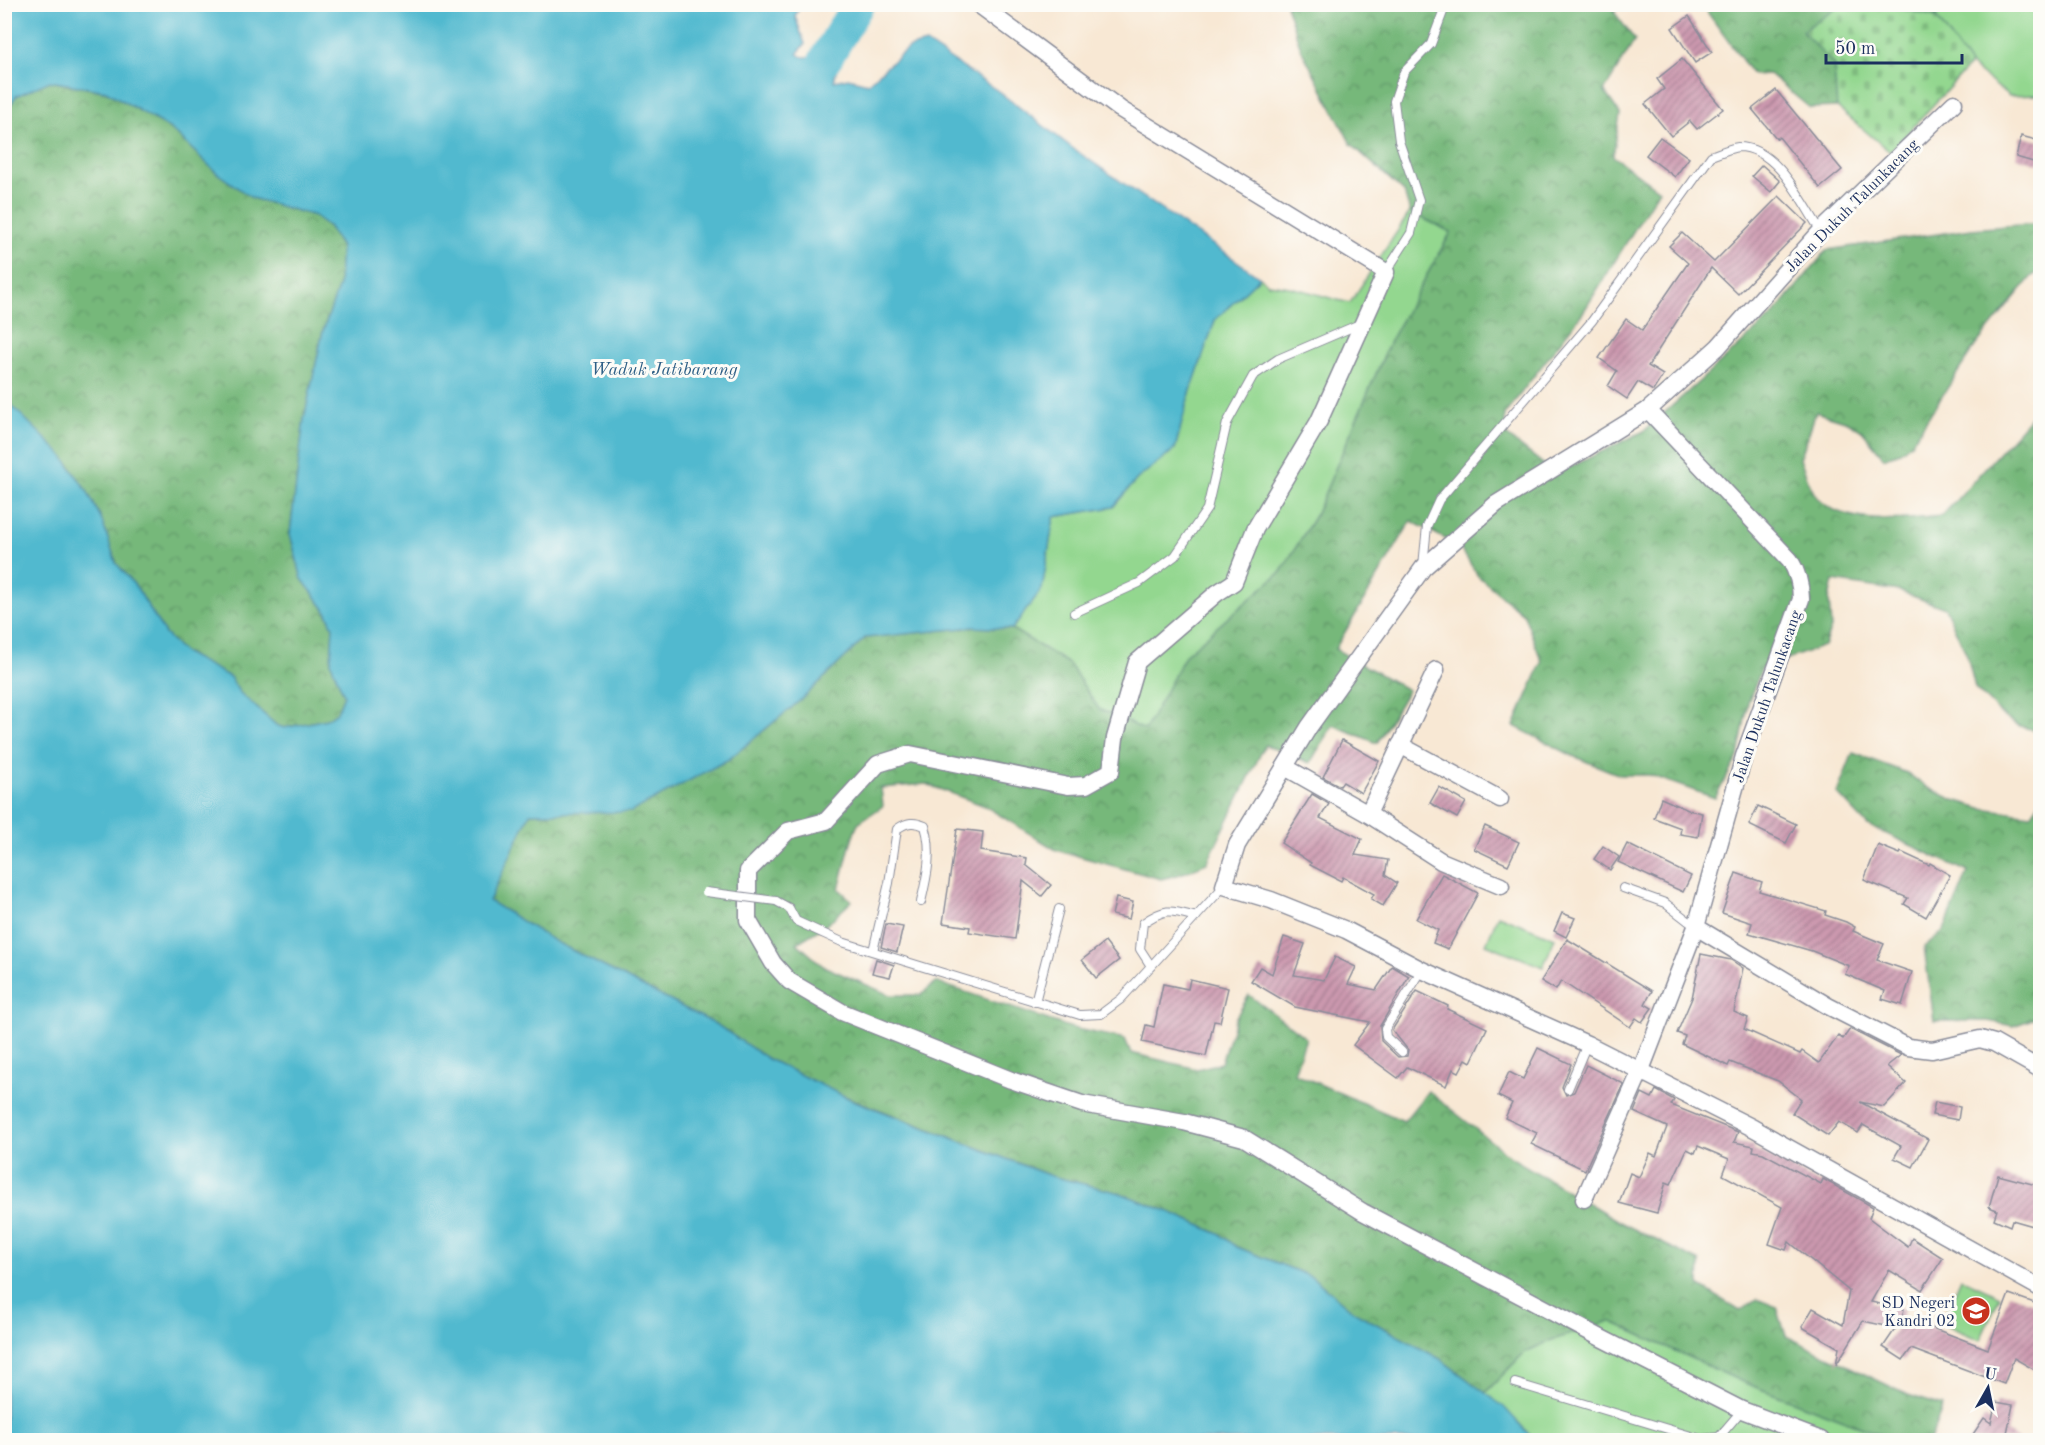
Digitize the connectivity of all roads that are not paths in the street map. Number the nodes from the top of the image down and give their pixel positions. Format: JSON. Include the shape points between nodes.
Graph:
{"nodes":[{"id":1,"x":978,"y":4,"type":"edge"},
{"id":2,"x":1446,"y":4,"type":"edge"},
{"id":3,"x":1953,"y":103,"type":"dead end"},
{"id":4,"x":1821,"y":231,"type":"junction"},
{"id":5,"x":1383,"y":270,"type":"junction"},
{"id":6,"x":1363,"y":322,"type":"junction"},
{"id":7,"x":1648,"y":410,"type":"junction"},
{"id":8,"x":1423,"y":568,"type":"junction"},
{"id":9,"x":1074,"y":613,"type":"dead end"},
{"id":10,"x":1436,"y":670,"type":"dead end"},
{"id":11,"x":1400,"y":745,"type":"junction"},
{"id":12,"x":1285,"y":767,"type":"junction"},
{"id":13,"x":1500,"y":799,"type":"dead end"},
{"id":14,"x":1368,"y":814,"type":"junction"},
{"id":15,"x":1224,"y":886,"type":"junction"},
{"id":16,"x":1501,"y":886,"type":"dead end"},
{"id":17,"x":1623,"y":888,"type":"dead end"},
{"id":18,"x":706,"y":892,"type":"dead end"},
{"id":19,"x":921,"y":902,"type":"dead end"},
{"id":20,"x":1059,"y":909,"type":"dead end"},
{"id":21,"x":1196,"y":917,"type":"junction"},
{"id":22,"x":1696,"y":927,"type":"junction"},
{"id":23,"x":873,"y":951,"type":"junction"},
{"id":24,"x":1151,"y":966,"type":"junction"},
{"id":25,"x":1422,"y":970,"type":"junction"},
{"id":26,"x":1035,"y":1002,"type":"junction"},
{"id":27,"x":1587,"y":1044,"type":"junction"},
{"id":28,"x":1402,"y":1052,"type":"dead end"},
{"id":29,"x":2040,"y":1069,"type":"edge"},
{"id":30,"x":1641,"y":1070,"type":"junction"},
{"id":31,"x":1568,"y":1089,"type":"dead end"},
{"id":32,"x":1584,"y":1199,"type":"dead end"},
{"id":33,"x":2040,"y":1288,"type":"edge"},
{"id":34,"x":1515,"y":1383,"type":"dead end"},
{"id":35,"x":1742,"y":1410,"type":"junction"},
{"id":36,"x":1821,"y":1440,"type":"edge"}],
"edges":[{"from":1,"to":5,"type":"street","via":[[1120,109]]},
{"from":2,"to":5,"type":"lane","via":[[1431,44],[1404,72],[1394,101],[1399,141],[1419,200],[1411,233]]},
{"from":3,"to":4,"type":"street","name":"Jalan Dukuh Talunkacang"},
{"from":4,"to":7,"type":"street","name":"Jalan Dukuh Talunkacang","via":[[1718,347]]},
{"from":4,"to":8,"type":"lane","via":[[1766,155],[1738,147],[1711,156],[1592,321],[1439,500],[1427,526]]},
{"from":5,"to":6,"type":"street"},
{"from":6,"to":9,"type":"lane","via":[[1278,358],[1253,376],[1227,423],[1207,509],[1175,556],[1139,583]]},
{"from":6,"to":35,"type":"street","via":[[1319,421],[1256,529],[1234,582],[1137,662],[1115,738],[1111,771],[1086,785],[1068,786],[910,754],[878,764],[826,821],[788,831],[748,871],[748,920],[773,963],[789,981],[842,1012],[1011,1080],[1082,1104],[1184,1122],[1244,1138],[1363,1212]]},
{"from":7,"to":8,"type":"street","name":"Jalan Dukuh Talunkacang","via":[[1496,504]]},
{"from":7,"to":22,"type":"street","name":"Jalan Dukuh Talunkacang","via":[[1790,560],[1801,587],[1801,599],[1783,654],[1754,723],[1727,809]]},
{"from":8,"to":12,"type":"street","name":"Jalan Dukuh Talunkacang","via":[[1309,727]]},
{"from":10,"to":11,"type":"street"},
{"from":11,"to":13,"type":"street"},
{"from":11,"to":14,"type":"street"},
{"from":12,"to":14,"type":"street"},
{"from":12,"to":15,"type":"street","name":"Jalan Dukuh Talunkacang","via":[[1237,845]]},
{"from":14,"to":16,"type":"street","via":[[1441,861]]},
{"from":15,"to":21,"type":"lane"},
{"from":15,"to":25,"type":"street","via":[[1346,930]]},
{"from":17,"to":22,"type":"lane","via":[[1665,903]]},
{"from":18,"to":23,"type":"lane","bridge":true,"via":[[776,901],[789,908],[796,921]]},
{"from":19,"to":23,"type":"lane","via":[[929,838],[925,826],[905,823],[897,829]]},
{"from":20,"to":26,"type":"lane"},
{"from":21,"to":24,"type":"lane"},
{"from":21,"to":24,"type":"lane","via":[[1170,910],[1143,923],[1140,950]]},
{"from":22,"to":29,"type":"street","via":[[1828,1006],[1908,1047],[1932,1050],[1980,1039]]},
{"from":22,"to":30,"type":"street","name":"Jalan Dukuh Talunkacang"},
{"from":23,"to":26,"type":"lane"},
{"from":24,"to":26,"type":"lane","via":[[1121,999],[1101,1014],[1080,1016]]},
{"from":25,"to":27,"type":"street"},
{"from":25,"to":28,"type":"lane","via":[[1385,1029],[1386,1036]]},
{"from":27,"to":30,"type":"street"},
{"from":27,"to":31,"type":"lane"},
{"from":30,"to":32,"type":"street","name":"Jalan Dukuh Talunkacang"},
{"from":30,"to":33,"type":"street"},
{"from":34,"to":35,"type":"lane","via":[[1701,1439],[1719,1437]]},
{"from":35,"to":36,"type":"street"}]}
